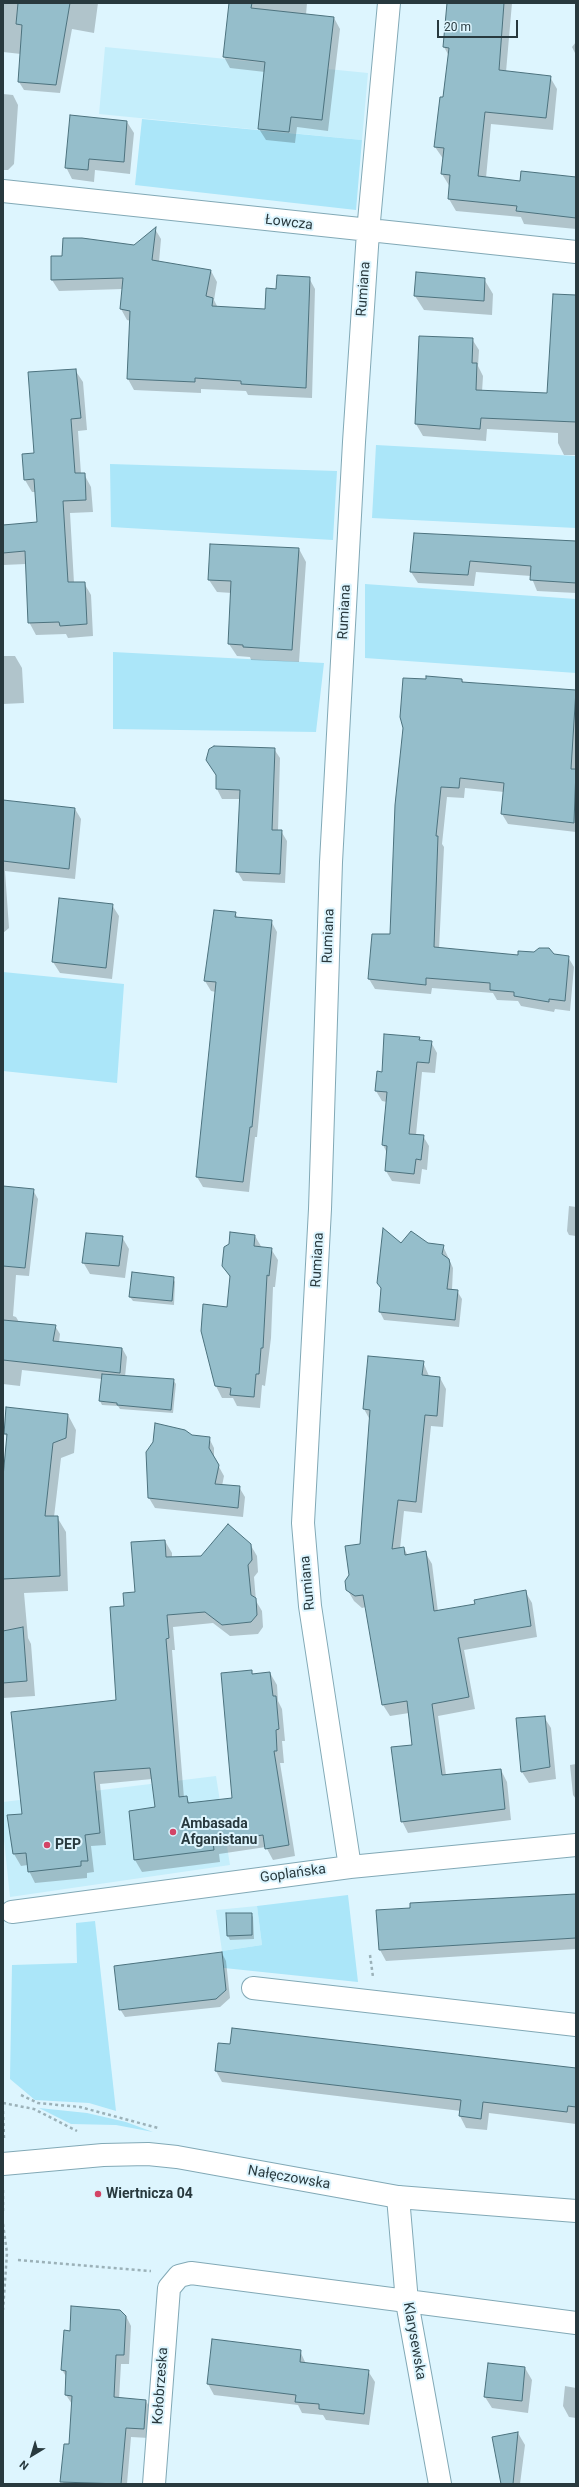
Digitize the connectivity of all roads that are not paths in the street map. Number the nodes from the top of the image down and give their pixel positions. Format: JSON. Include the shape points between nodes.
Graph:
{"nodes":[{"id":1,"x":389,"y":3,"type":"edge"},
{"id":2,"x":3,"y":191,"type":"edge"},
{"id":3,"x":368,"y":232,"type":"junction"},
{"id":4,"x":576,"y":252,"type":"edge"},
{"id":5,"x":576,"y":1845,"type":"edge"},
{"id":6,"x":350,"y":1867,"type":"junction"},
{"id":7,"x":12,"y":1912,"type":"dead end"},
{"id":8,"x":253,"y":1988,"type":"dead end"},
{"id":9,"x":576,"y":2025,"type":"edge"},
{"id":10,"x":3,"y":2164,"type":"edge"},
{"id":11,"x":398,"y":2197,"type":"junction"},
{"id":12,"x":576,"y":2211,"type":"edge"},
{"id":13,"x":407,"y":2302,"type":"junction"},
{"id":14,"x":576,"y":2323,"type":"edge"},
{"id":15,"x":154,"y":2484,"type":"edge"},
{"id":16,"x":440,"y":2484,"type":"edge"}],
"edges":[{"from":1,"to":3,"type":"street","name":"Rumiana"},
{"from":2,"to":3,"type":"street","name":"Łowcza"},
{"from":3,"to":4,"type":"street","name":"Łowcza"},
{"from":3,"to":6,"type":"street","name":"Rumiana","via":[[332,854],[320,1209],[303,1523],[310,1606]]},
{"from":5,"to":6,"type":"street","name":"Goplańska"},
{"from":6,"to":7,"type":"street","name":"Goplańska"},
{"from":8,"to":9,"type":"street"},
{"from":10,"to":11,"type":"street","name":"Nałęczowska","via":[[148,2154]]},
{"from":11,"to":12,"type":"street","name":"Nałęczowska"},
{"from":11,"to":13,"type":"street","name":"Klarysewska"},
{"from":13,"to":14,"type":"street"},
{"from":13,"to":15,"type":"street","name":"Kołobrzeska","via":[[191,2273],[174,2282]]},
{"from":13,"to":16,"type":"street","name":"Klarysewska"}]}
